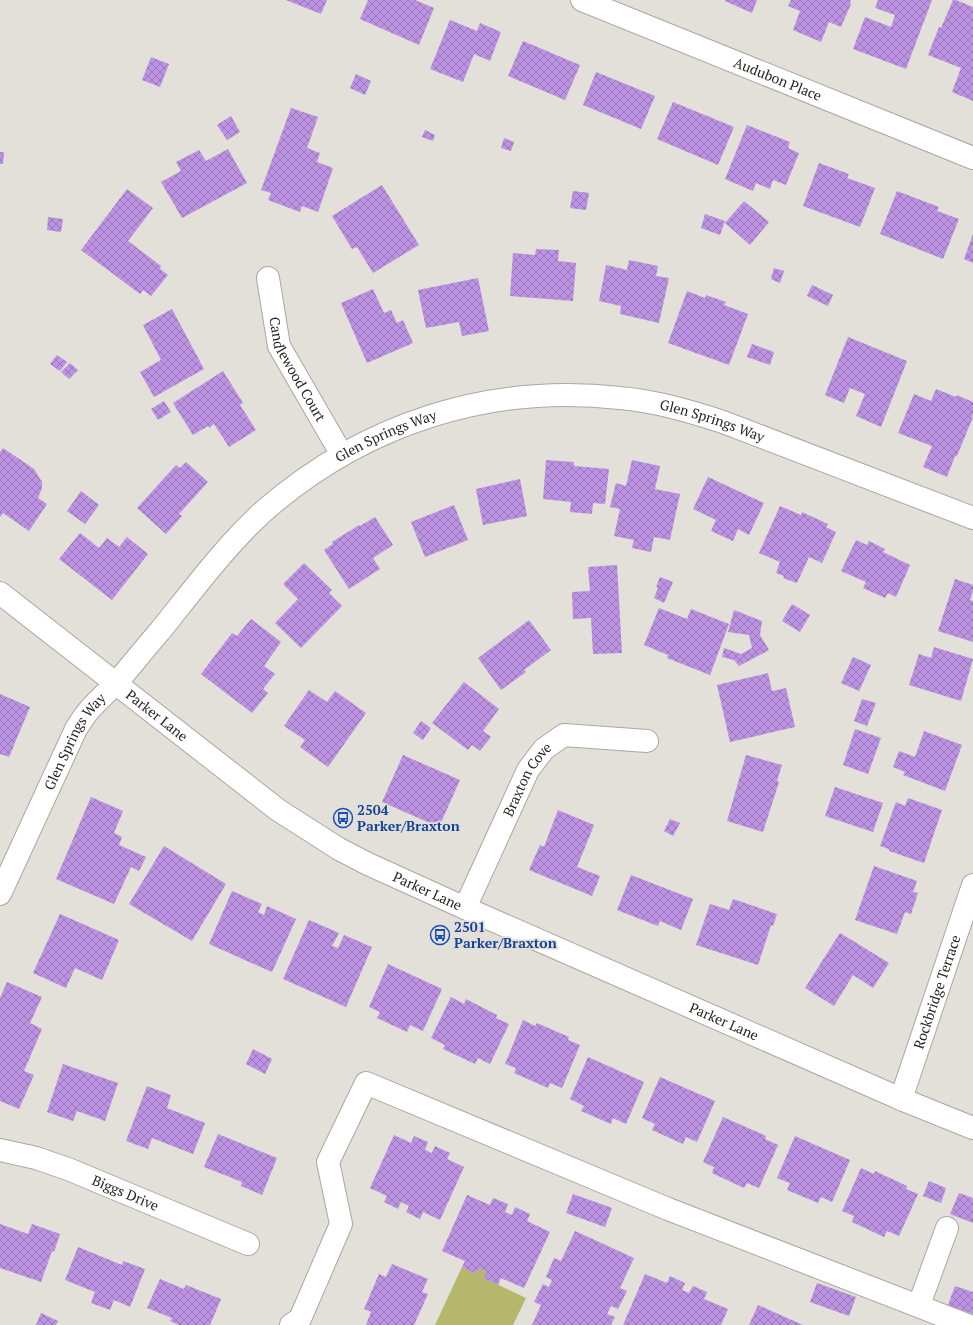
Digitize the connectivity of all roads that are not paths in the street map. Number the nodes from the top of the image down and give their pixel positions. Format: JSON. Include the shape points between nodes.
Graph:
{"nodes":[{"id":1,"x":582,"y":0,"type":"edge"},
{"id":2,"x":973,"y":158,"type":"edge"},
{"id":3,"x":268,"y":278,"type":"dead end"},
{"id":4,"x":342,"y":455,"type":"junction"},
{"id":5,"x":973,"y":518,"type":"edge"},
{"id":6,"x":0,"y":593,"type":"edge"},
{"id":7,"x":116,"y":683,"type":"junction"},
{"id":8,"x":647,"y":742,"type":"dead end"},
{"id":9,"x":973,"y":885,"type":"edge"},
{"id":10,"x":0,"y":894,"type":"edge"},
{"id":11,"x":465,"y":908,"type":"junction"},
{"id":12,"x":901,"y":1099,"type":"junction"},
{"id":13,"x":973,"y":1128,"type":"edge"},
{"id":14,"x":0,"y":1150,"type":"edge"},
{"id":15,"x":947,"y":1228,"type":"dead end"},
{"id":16,"x":248,"y":1244,"type":"dead end"},
{"id":17,"x":918,"y":1305,"type":"junction"},
{"id":18,"x":291,"y":1325,"type":"edge"},
{"id":19,"x":967,"y":1325,"type":"edge"}],
"edges":[{"from":1,"to":2,"type":"street","name":"Audubon Place"},
{"from":3,"to":4,"type":"street","name":"Candlewood Court","via":[[279,346]]},
{"from":4,"to":5,"type":"street","name":"Glen Springs Way","via":[[416,420],[486,402],[548,395],[621,398],[650,402],[723,422]]},
{"from":4,"to":7,"type":"street","name":"Glen Springs Way","via":[[297,484],[264,511],[235,540]]},
{"from":6,"to":7,"type":"street","name":"Parker Lane"},
{"from":7,"to":10,"type":"street","name":"Glen Springs Way","via":[[92,706],[76,729]]},
{"from":7,"to":11,"type":"street","name":"Parker Lane","via":[[278,810],[309,830],[368,864]]},
{"from":8,"to":11,"type":"street","name":"Braxton Cove","via":[[564,735],[544,749],[528,770]]},
{"from":9,"to":12,"type":"street","name":"Rockbridge Terrace"},
{"from":11,"to":12,"type":"street","name":"Parker Lane"},
{"from":12,"to":13,"type":"street","name":"Parker Lane"},
{"from":14,"to":16,"type":"street","name":"Biggs Drive","via":[[68,1168]]},
{"from":15,"to":17,"type":"street"},
{"from":17,"to":18,"type":"street","via":[[668,1209],[366,1083],[328,1162],[341,1224],[300,1319]]},
{"from":17,"to":19,"type":"street"}]}
